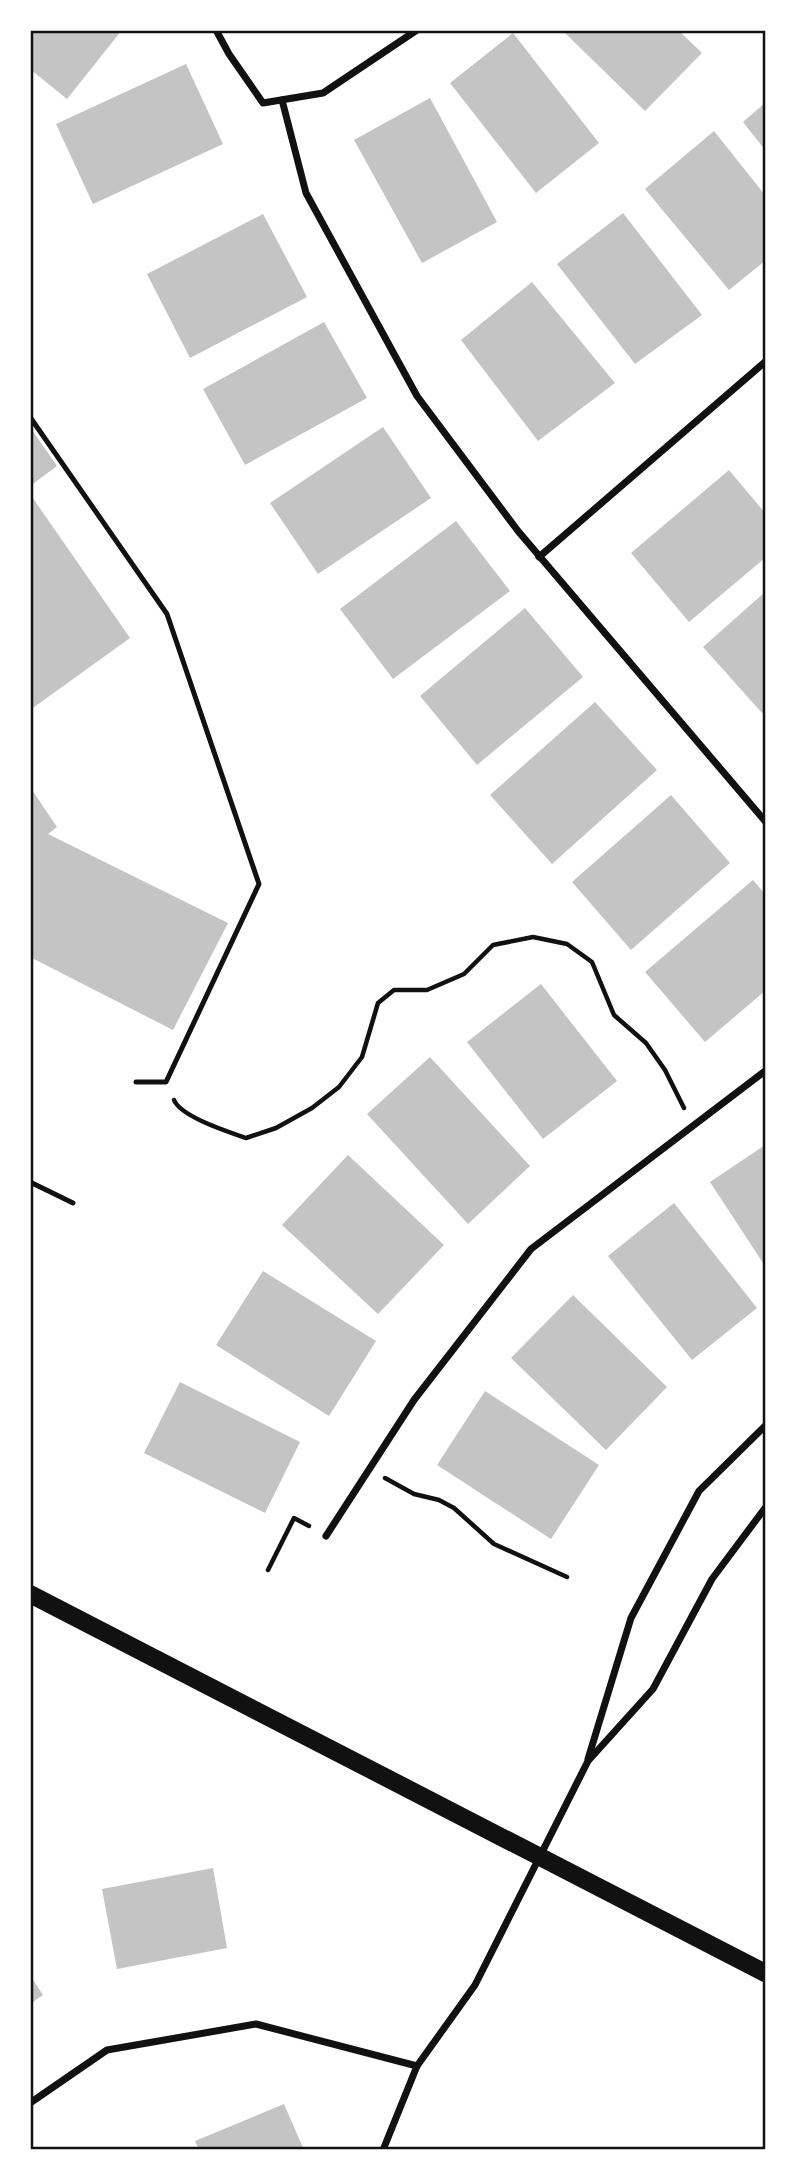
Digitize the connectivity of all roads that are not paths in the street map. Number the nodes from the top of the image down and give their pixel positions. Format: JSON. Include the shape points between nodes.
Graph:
{"nodes":[{"id":1,"x":216,"y":30,"type":"edge"},
{"id":2,"x":416,"y":30,"type":"edge"},
{"id":3,"x":282,"y":100,"type":"junction"},
{"id":4,"x":765,"y":362,"type":"edge"},
{"id":5,"x":30,"y":417,"type":"edge"},
{"id":6,"x":539,"y":557,"type":"junction"},
{"id":7,"x":765,"y":821,"type":"edge"},
{"id":8,"x":765,"y":1071,"type":"edge"},
{"id":9,"x":136,"y":1082,"type":"dead end"},
{"id":10,"x":30,"y":1182,"type":"edge"},
{"id":11,"x":73,"y":1203,"type":"dead end"},
{"id":12,"x":765,"y":1426,"type":"edge"},
{"id":13,"x":765,"y":1508,"type":"edge"},
{"id":14,"x":326,"y":1536,"type":"road end"},
{"id":15,"x":30,"y":1594,"type":"edge"},
{"id":16,"x":588,"y":1761,"type":"junction"},
{"id":17,"x":540,"y":1857,"type":"junction"},
{"id":18,"x":765,"y":1972,"type":"edge"},
{"id":19,"x":417,"y":2066,"type":"junction"},
{"id":20,"x":30,"y":2103,"type":"edge"},
{"id":21,"x":383,"y":2150,"type":"edge"}],
"edges":[{"from":1,"to":3,"type":"street","via":[[263,103]]},
{"from":2,"to":3,"type":"street","via":[[323,93]]},
{"from":3,"to":6,"type":"street","via":[[306,193],[417,397]]},
{"from":4,"to":6,"type":"street"},
{"from":5,"to":9,"type":"lane","via":[[167,614],[259,884],[166,1082]]},
{"from":6,"to":7,"type":"street"},
{"from":8,"to":14,"type":"street","via":[[531,1249],[414,1400]]},
{"from":10,"to":11,"type":"lane"},
{"from":12,"to":16,"type":"street","via":[[699,1491],[631,1618]]},
{"from":13,"to":16,"type":"street","via":[[712,1579],[653,1689]]},
{"from":15,"to":17,"type":"main road"},
{"from":16,"to":17,"type":"street"},
{"from":17,"to":18,"type":"main road"},
{"from":17,"to":19,"type":"street","via":[[474,1985]]},
{"from":19,"to":20,"type":"street","via":[[257,2024],[107,2050]]},
{"from":19,"to":21,"type":"street"}]}
